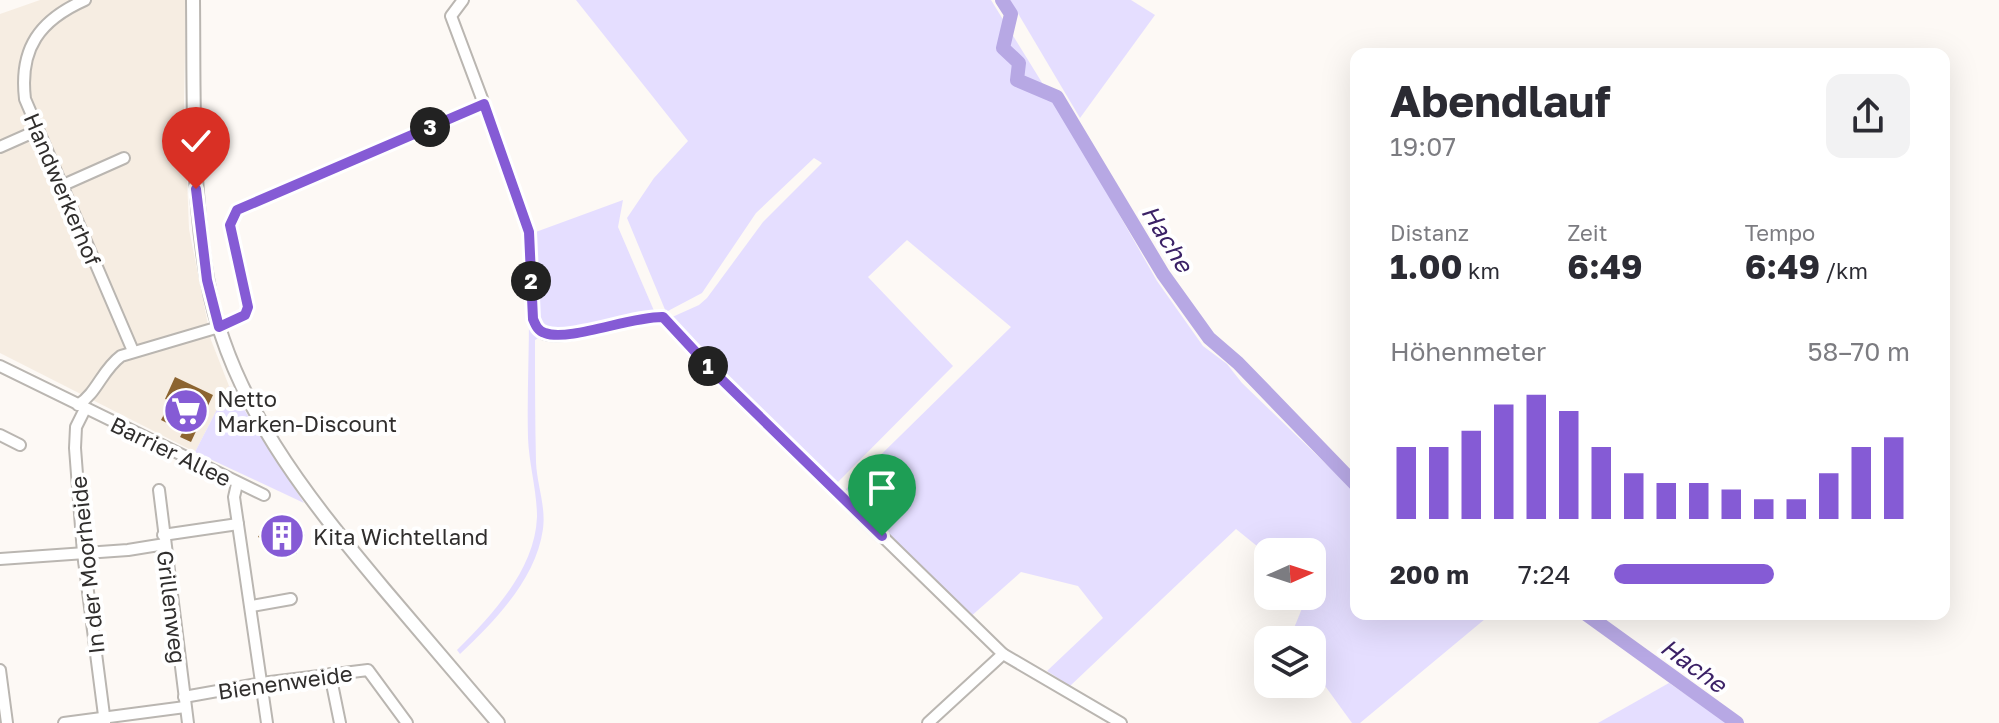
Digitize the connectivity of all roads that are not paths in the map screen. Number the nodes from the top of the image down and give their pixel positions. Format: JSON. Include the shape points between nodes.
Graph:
{"nodes":[{"id":1,"x":85,"y":0,"type":"edge"},
{"id":2,"x":193,"y":0,"type":"edge"},
{"id":3,"x":463,"y":0,"type":"edge"},
{"id":4,"x":66,"y":4,"type":"edge"},
{"id":5,"x":484,"y":104,"type":"junction"},
{"id":6,"x":36,"y":131,"type":"junction"},
{"id":7,"x":0,"y":147,"type":"edge"},
{"id":8,"x":124,"y":158,"type":"dead end"},
{"id":9,"x":61,"y":186,"type":"junction"},
{"id":10,"x":219,"y":327,"type":"junction"},
{"id":11,"x":133,"y":351,"type":"junction"},
{"id":12,"x":0,"y":366,"type":"edge"},
{"id":13,"x":82,"y":407,"type":"junction"},
{"id":14,"x":0,"y":435,"type":"edge"},
{"id":15,"x":20,"y":445,"type":"dead end"},
{"id":16,"x":237,"y":484,"type":"junction"},
{"id":17,"x":159,"y":490,"type":"dead end"},
{"id":18,"x":264,"y":495,"type":"dead end"},
{"id":19,"x":238,"y":524,"type":"junction"},
{"id":20,"x":164,"y":540,"type":"junction"},
{"id":21,"x":83,"y":553,"type":"junction"},
{"id":22,"x":0,"y":559,"type":"edge"},
{"id":23,"x":291,"y":599,"type":"dead end"},
{"id":24,"x":252,"y":606,"type":"junction"},
{"id":25,"x":1003,"y":654,"type":"junction"},
{"id":26,"x":0,"y":670,"type":"edge"},
{"id":27,"x":330,"y":674,"type":"junction"},
{"id":28,"x":262,"y":683,"type":"junction"},
{"id":29,"x":184,"y":702,"type":"junction"},
{"id":30,"x":105,"y":721,"type":"edge"},
{"id":31,"x":7,"y":723,"type":"edge"},
{"id":32,"x":64,"y":723,"type":"edge"},
{"id":33,"x":188,"y":723,"type":"edge"},
{"id":34,"x":267,"y":723,"type":"edge"},
{"id":35,"x":340,"y":723,"type":"edge"},
{"id":36,"x":407,"y":723,"type":"edge"},
{"id":37,"x":498,"y":723,"type":"edge"},
{"id":38,"x":928,"y":723,"type":"edge"},
{"id":39,"x":1121,"y":723,"type":"edge"}],
"edges":[{"from":1,"to":4,"type":"street","name":"Handwerkerhof"},
{"from":2,"to":10,"type":"main road","via":[[196,189],[207,280]]},
{"from":3,"to":5,"type":"street","via":[[451,16]]},
{"from":4,"to":6,"type":"street","name":"Handwerkerhof","via":[[36,37],[24,66],[25,99]]},
{"from":5,"to":10,"type":"street","via":[[237,210],[230,225],[248,307],[245,315]]},
{"from":5,"to":25,"type":"street","via":[[529,232],[538,330],[563,334],[663,317]]},
{"from":6,"to":7,"type":"street"},
{"from":6,"to":9,"type":"street","name":"Handwerkerhof"},
{"from":8,"to":9,"type":"street"},
{"from":9,"to":11,"type":"street","name":"Handwerkerhof"},
{"from":10,"to":11,"type":"street"},
{"from":10,"to":37,"type":"main road","via":[[243,390],[321,515]]},
{"from":11,"to":13,"type":"street","via":[[109,365]]},
{"from":12,"to":13,"type":"street","name":"Barrier Allee"},
{"from":13,"to":16,"type":"street","name":"Barrier Allee"},
{"from":13,"to":21,"type":"street","name":"In der Moorheide","via":[[74,443]]},
{"from":14,"to":15,"type":"street"},
{"from":16,"to":18,"type":"street","name":"Barrier Allee"},
{"from":16,"to":19,"type":"street"},
{"from":17,"to":20,"type":"street","name":"Grillenweg"},
{"from":19,"to":20,"type":"street"},
{"from":19,"to":24,"type":"street"},
{"from":20,"to":21,"type":"street"},
{"from":20,"to":29,"type":"street","name":"Grillenweg"},
{"from":21,"to":22,"type":"street"},
{"from":21,"to":30,"type":"street","name":"In der Moorheide"},
{"from":23,"to":24,"type":"street"},
{"from":24,"to":28,"type":"street"},
{"from":25,"to":38,"type":"street"},
{"from":25,"to":39,"type":"street"},
{"from":26,"to":31,"type":"street"},
{"from":27,"to":28,"type":"street","name":"Bienenweide"},
{"from":27,"to":35,"type":"street"},
{"from":27,"to":36,"type":"street","name":"Bienenweide","via":[[368,670]]},
{"from":28,"to":29,"type":"street","name":"Bienenweide"},
{"from":28,"to":34,"type":"street"},
{"from":29,"to":30,"type":"street","name":"Bienenweide"},
{"from":29,"to":33,"type":"street","name":"Grillenweg"},
{"from":30,"to":32,"type":"street","name":"Bienenweide"}]}
